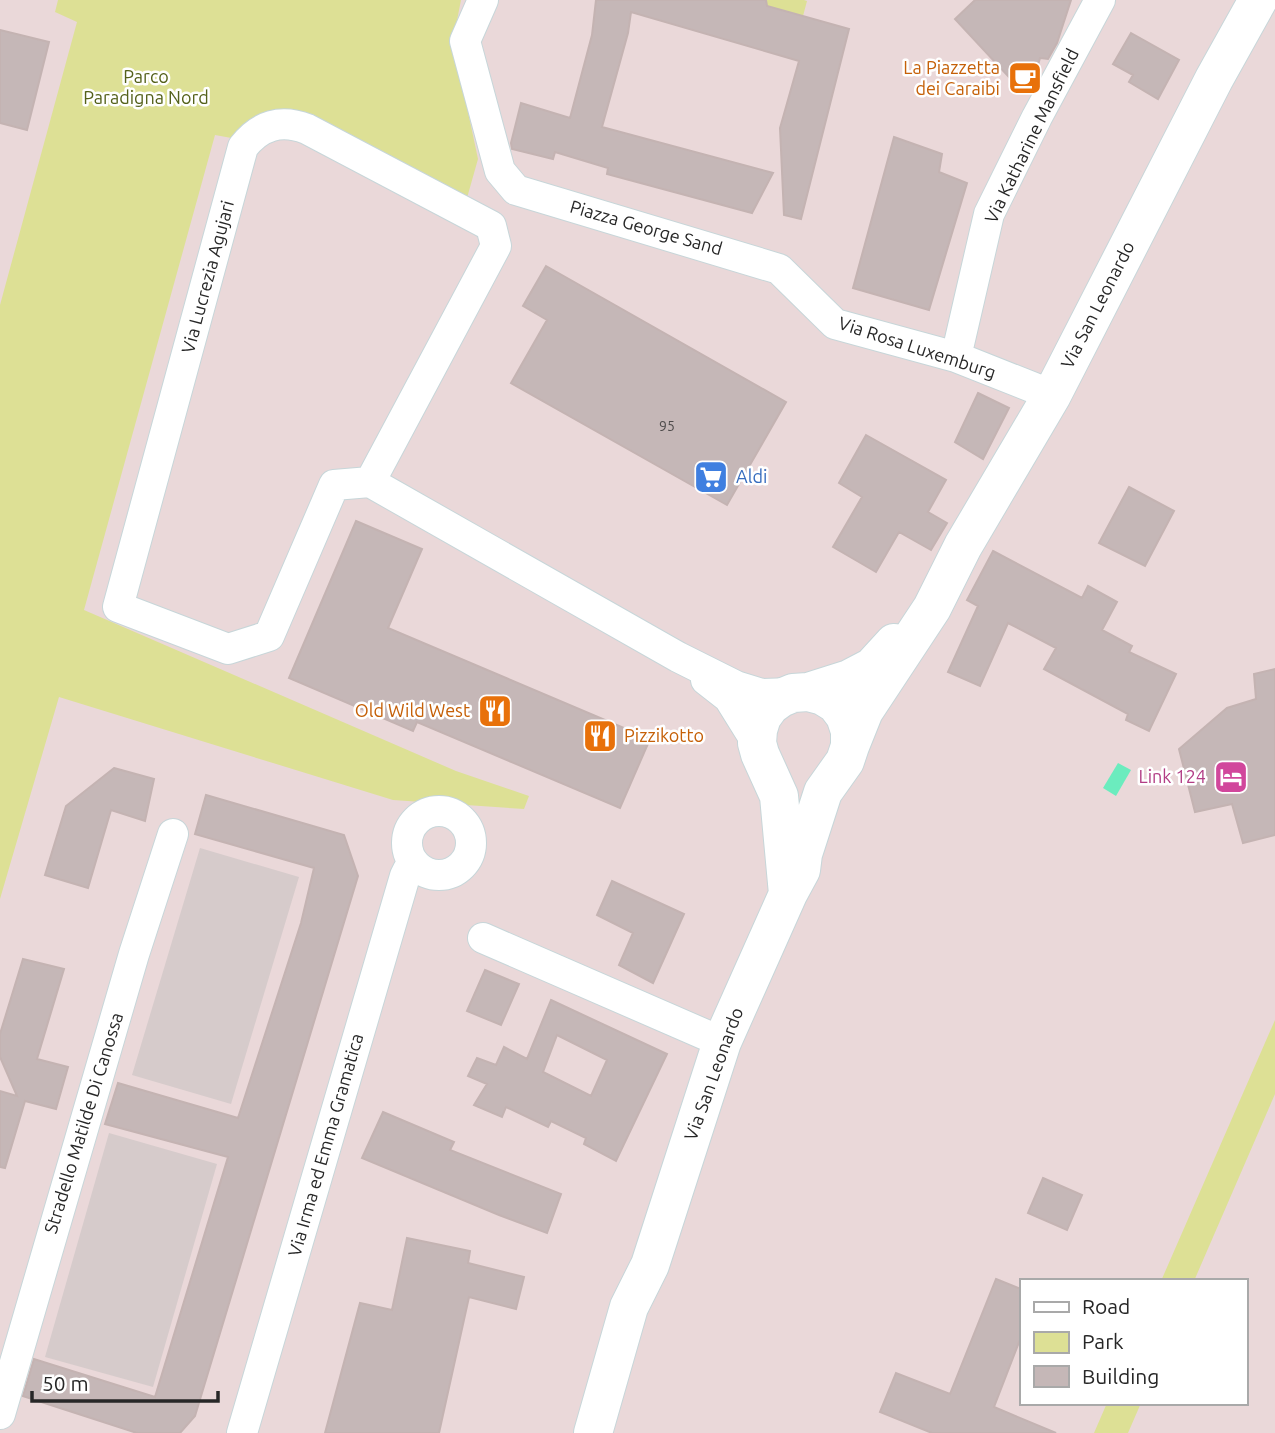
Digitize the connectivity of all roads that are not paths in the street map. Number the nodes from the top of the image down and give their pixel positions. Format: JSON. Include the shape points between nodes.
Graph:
{"nodes":[{"id":1,"x":483,"y":0,"type":"edge"},
{"id":2,"x":1100,"y":0,"type":"edge"},
{"id":3,"x":1258,"y":0,"type":"edge"},
{"id":4,"x":794,"y":284,"type":"joint"},
{"id":5,"x":956,"y":357,"type":"junction"},
{"id":6,"x":1052,"y":395,"type":"junction"},
{"id":7,"x":369,"y":482,"type":"junction"},
{"id":8,"x":932,"y":608,"type":"junction"},
{"id":9,"x":678,"y":657,"type":"junction"},
{"id":10,"x":801,"y":693,"type":"junction"},
{"id":11,"x":761,"y":754,"type":"junction"},
{"id":12,"x":843,"y":760,"type":"junction"},
{"id":13,"x":173,"y":834,"type":"dead end"},
{"id":14,"x":421,"y":870,"type":"dead end"},
{"id":15,"x":788,"y":894,"type":"junction"},
{"id":16,"x":483,"y":938,"type":"dead end"},
{"id":17,"x":722,"y":1042,"type":"junction"},
{"id":18,"x":652,"y":1258,"type":"junction"},
{"id":19,"x":0,"y":1414,"type":"edge"},
{"id":20,"x":242,"y":1433,"type":"edge"},
{"id":21,"x":593,"y":1433,"type":"edge"},
{"id":22,"x":617,"y":1433,"type":"edge"}],
"edges":[{"from":1,"to":4,"type":"street","name":"Piazza George Sand","via":[[465,41],[500,171],[516,190],[769,265]]},
{"from":2,"to":5,"type":"street","name":"Via Katharine Mansfield","via":[[989,214]]},
{"from":3,"to":6,"type":"main road","name":"Via San Leonardo"},
{"from":4,"to":5,"type":"street","name":"Via Rosa Luxemburg","via":[[835,324]]},
{"from":5,"to":6,"type":"street","name":"Via Rosa Luxemburg"},
{"from":6,"to":8,"type":"main road","name":"Via San Leonardo"},
{"from":7,"to":7,"type":"street","name":"Via Lucrezia Agujari","via":[[496,246],[491,226],[307,129],[278,123],[251,137],[243,147],[118,607],[228,649],[269,636],[334,485]]},
{"from":7,"to":9,"type":"street"},
{"from":8,"to":10,"type":"main road","name":"Via San Leonardo","via":[[872,667]]},
{"from":8,"to":12,"type":"main road","name":"Via San Leonardo","via":[[863,711]]},
{"from":9,"to":10,"type":"street","via":[[762,694]]},
{"from":9,"to":11,"type":"street","via":[[729,698]]},
{"from":10,"to":11,"type":"main road","via":[[781,698],[762,717],[758,730]]},
{"from":10,"to":12,"type":"main road","via":[[823,696],[845,716],[850,731]]},
{"from":11,"to":12,"type":"main road","via":[[776,776],[798,784],[822,782]]},
{"from":11,"to":15,"type":"main road","via":[[779,796]]},
{"from":12,"to":15,"type":"main road","name":"Via San Leonardo","via":[[823,792],[801,870]]},
{"from":13,"to":19,"type":"street","name":"Stradello Matilde Di Canossa"},
{"from":14,"to":20,"type":"street","name":"Via Irma ed Emma Gramatica","via":[[408,870],[405,876]]},
{"from":15,"to":17,"type":"main road","name":"Via San Leonardo"},
{"from":16,"to":17,"type":"street"},
{"from":17,"to":18,"type":"main road","name":"Via San Leonardo"},
{"from":18,"to":21,"type":"main road","name":"Via San Leonardo","via":[[631,1300]]},
{"from":18,"to":22,"type":"main road","name":"Via San Leonardo","via":[[647,1305]]}]}
